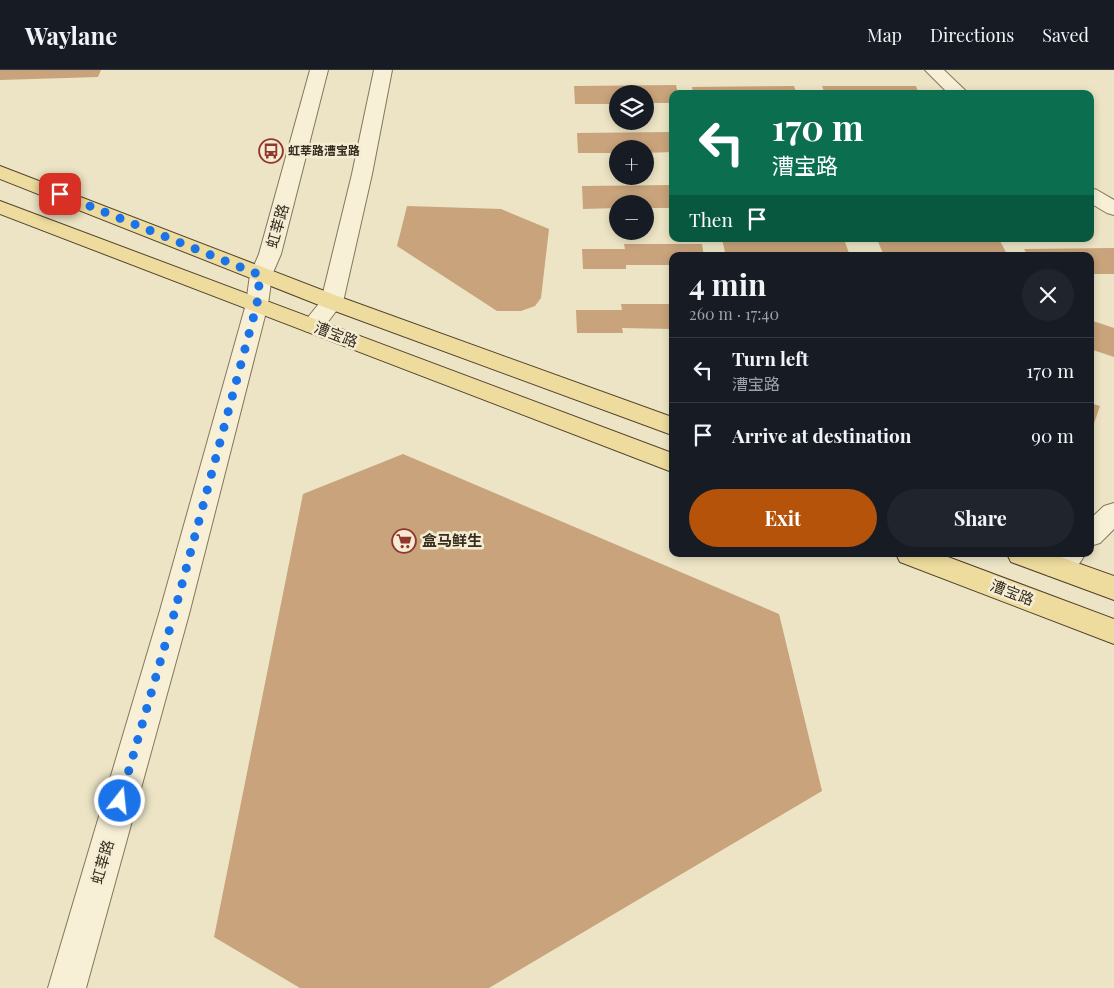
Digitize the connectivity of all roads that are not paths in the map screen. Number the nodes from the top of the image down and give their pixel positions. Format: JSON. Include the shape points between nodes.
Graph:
{"nodes":[{"id":1,"x":319,"y":70,"type":"edge"},
{"id":2,"x":383,"y":70,"type":"edge"},
{"id":3,"x":934,"y":70,"type":"edge"},
{"id":4,"x":956,"y":90,"type":"edge"},
{"id":5,"x":0,"y":172,"type":"edge"},
{"id":6,"x":1094,"y":196,"type":"edge"},
{"id":7,"x":0,"y":207,"type":"edge"},
{"id":8,"x":1114,"y":209,"type":"edge"},
{"id":9,"x":260,"y":275,"type":"junction"},
{"id":10,"x":332,"y":302,"type":"junction"},
{"id":11,"x":257,"y":304,"type":"junction"},
{"id":12,"x":313,"y":326,"type":"junction"},
{"id":13,"x":669,"y":425,"type":"edge"},
{"id":14,"x":669,"y":462,"type":"edge"},
{"id":15,"x":1114,"y":513,"type":"edge"},
{"id":16,"x":1094,"y":531,"type":"edge"},
{"id":17,"x":918,"y":557,"type":"edge"},
{"id":18,"x":1042,"y":557,"type":"edge"},
{"id":19,"x":1064,"y":560,"type":"edge"},
{"id":20,"x":1114,"y":588,"type":"edge"},
{"id":21,"x":1114,"y":632,"type":"edge"},
{"id":22,"x":67,"y":988,"type":"edge"}],
"edges":[{"from":1,"to":9,"type":"street","name":"虹莘路","via":[[270,254]]},
{"from":2,"to":10,"type":"street"},
{"from":3,"to":4,"type":"street"},
{"from":5,"to":9,"type":"main road","name":"漕宝路"},
{"from":6,"to":8,"type":"street"},
{"from":7,"to":11,"type":"main road","name":"漕宝路"},
{"from":9,"to":10,"type":"main road","name":"漕宝路"},
{"from":9,"to":11,"type":"street","name":"虹莘路"},
{"from":10,"to":12,"type":"street"},
{"from":10,"to":13,"type":"main road","name":"漕宝路"},
{"from":11,"to":12,"type":"main road","name":"漕宝路"},
{"from":11,"to":22,"type":"street","name":"虹莘路","via":[[174,614]]},
{"from":12,"to":14,"type":"main road","name":"漕宝路"},
{"from":15,"to":16,"type":"street"},
{"from":17,"to":21,"type":"main road","name":"漕宝路"},
{"from":18,"to":19,"type":"main road"},
{"from":19,"to":20,"type":"main road"}]}
